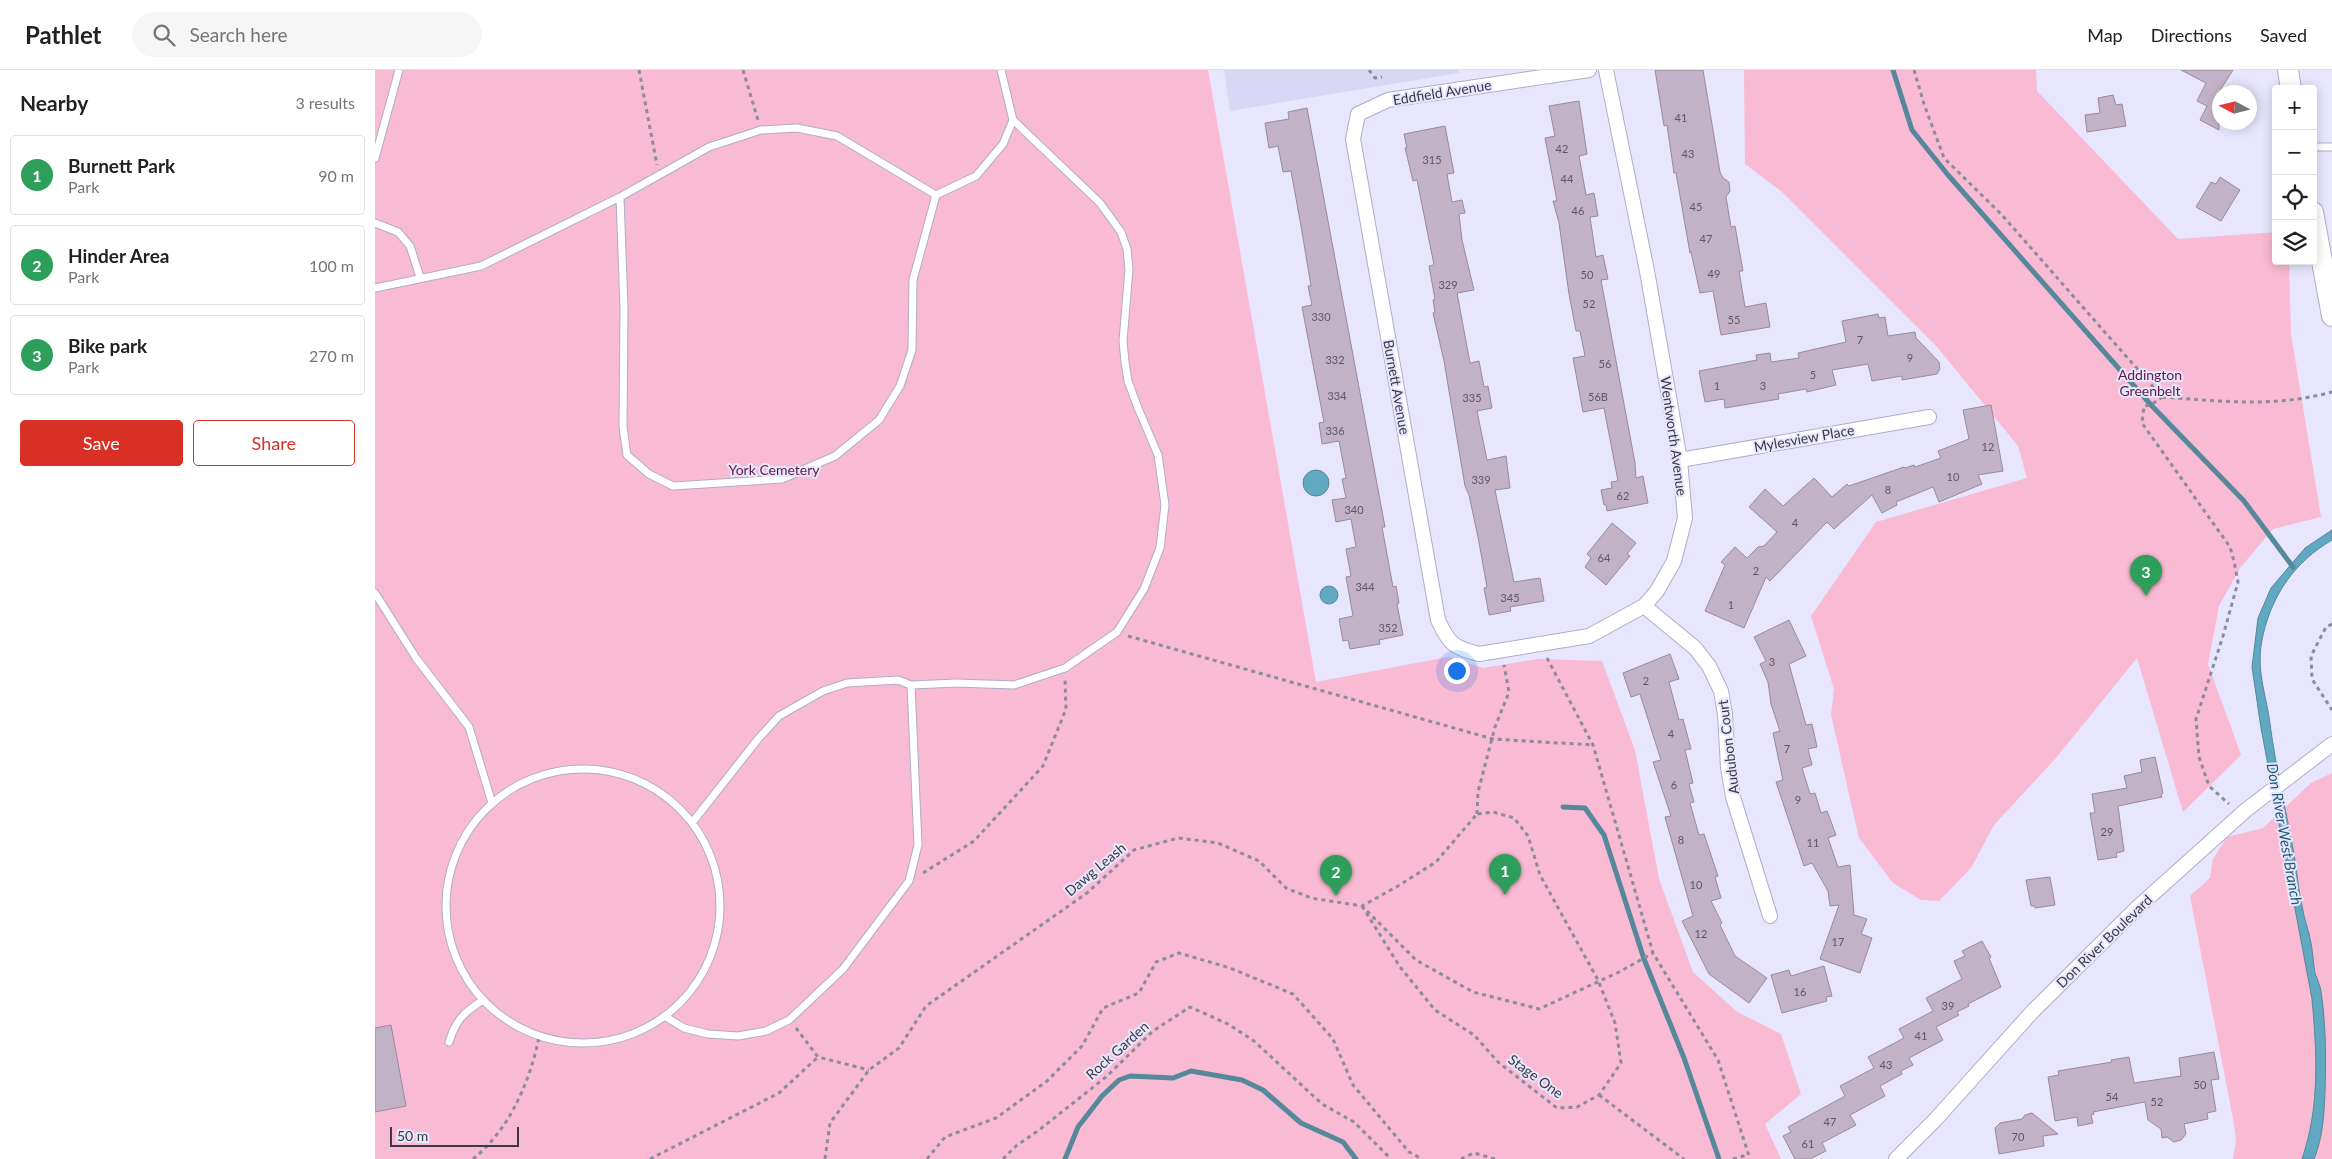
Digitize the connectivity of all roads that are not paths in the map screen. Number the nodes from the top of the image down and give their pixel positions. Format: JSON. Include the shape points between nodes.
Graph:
{"nodes":[{"id":1,"x":399,"y":70,"type":"edge"},
{"id":2,"x":1001,"y":70,"type":"edge"},
{"id":3,"x":1589,"y":70,"type":"edge"},
{"id":4,"x":1606,"y":70,"type":"edge"},
{"id":5,"x":2288,"y":70,"type":"edge"},
{"id":6,"x":2290,"y":85,"type":"edge"},
{"id":7,"x":1358,"y":114,"type":"joint"},
{"id":8,"x":1013,"y":120,"type":"junction"},
{"id":9,"x":2317,"y":147,"type":"edge"},
{"id":10,"x":2332,"y":147,"type":"edge"},
{"id":11,"x":375,"y":158,"type":"edge"},
{"id":12,"x":936,"y":196,"type":"junction"},
{"id":13,"x":620,"y":197,"type":"junction"},
{"id":14,"x":375,"y":223,"type":"edge"},
{"id":15,"x":2317,"y":231,"type":"edge"},
{"id":16,"x":420,"y":277,"type":"junction"},
{"id":17,"x":375,"y":288,"type":"edge"},
{"id":18,"x":2332,"y":316,"type":"edge"},
{"id":19,"x":1929,"y":417,"type":"dead end"},
{"id":20,"x":1680,"y":460,"type":"junction"},
{"id":21,"x":375,"y":593,"type":"edge"},
{"id":22,"x":1643,"y":606,"type":"junction"},
{"id":23,"x":1462,"y":650,"type":"joint"},
{"id":24,"x":911,"y":686,"type":"junction"},
{"id":25,"x":2332,"y":744,"type":"edge"},
{"id":26,"x":492,"y":803,"type":"junction"},
{"id":27,"x":695,"y":819,"type":"junction"},
{"id":28,"x":1769,"y":916,"type":"dead end"},
{"id":29,"x":483,"y":1000,"type":"junction"},
{"id":30,"x":666,"y":1017,"type":"junction"},
{"id":31,"x":449,"y":1042,"type":"dead end"},
{"id":32,"x":1896,"y":1159,"type":"edge"}],
"edges":[{"from":1,"to":11,"type":"lane"},
{"from":2,"to":8,"type":"lane"},
{"from":3,"to":7,"type":"street","name":"Eddfield Avenue","via":[[1388,100]]},
{"from":4,"to":20,"type":"street","name":"Wentworth Avenue","via":[[1647,271]]},
{"from":5,"to":6,"type":"main road"},
{"from":7,"to":23,"type":"street","name":"Burnett Avenue","via":[[1353,138],[1438,620],[1446,639]]},
{"from":8,"to":12,"type":"lane","via":[[1003,144],[976,176]]},
{"from":8,"to":24,"type":"lane","via":[[1100,203],[1121,232],[1127,249],[1125,362],[1135,399],[1158,455],[1165,505],[1160,548],[1144,589],[1117,632],[1065,668],[1014,684]]},
{"from":9,"to":10,"type":"lane"},
{"from":12,"to":13,"type":"lane","via":[[837,136],[797,128],[761,130],[709,147]]},
{"from":12,"to":13,"type":"lane","via":[[913,280],[912,350],[901,386],[879,420],[835,456],[782,479],[673,486],[649,474],[627,456],[623,427],[625,308]]},
{"from":13,"to":16,"type":"lane","via":[[481,266]]},
{"from":14,"to":16,"type":"lane","via":[[397,232],[410,246]]},
{"from":15,"to":18,"type":"main road"},
{"from":16,"to":17,"type":"lane"},
{"from":19,"to":20,"type":"street","name":"Mylesview Place"},
{"from":20,"to":22,"type":"street","name":"Wentworth Avenue","via":[[1685,518],[1673,561],[1657,591]]},
{"from":21,"to":26,"type":"lane","via":[[416,658],[469,727]]},
{"from":22,"to":23,"type":"street","name":"Wentworth Avenue","via":[[1589,636],[1479,654]]},
{"from":22,"to":28,"type":"street","name":"Audubon Court","via":[[1695,648],[1709,666],[1721,691],[1733,797]]},
{"from":24,"to":27,"type":"lane","via":[[898,680],[847,683],[823,691],[779,716]]},
{"from":24,"to":30,"type":"lane","via":[[918,845],[909,881],[843,969],[789,1020],[766,1031],[738,1036],[684,1028]]},
{"from":25,"to":32,"type":"street","name":"Don River Boulevard","via":[[2243,812],[2138,907],[2033,1010]]},
{"from":26,"to":27,"type":"lane","via":[[524,782],[560,771],[599,770],[635,779]]},
{"from":26,"to":29,"type":"lane","via":[[471,827],[456,854],[448,884],[446,916],[452,946],[464,975]]},
{"from":27,"to":30,"type":"lane","via":[[719,885],[720,918],[714,949],[700,979]]},
{"from":29,"to":30,"type":"lane","via":[[512,1024],[539,1037],[578,1044],[618,1040]]},
{"from":29,"to":31,"type":"lane","via":[[463,1013]]}]}
